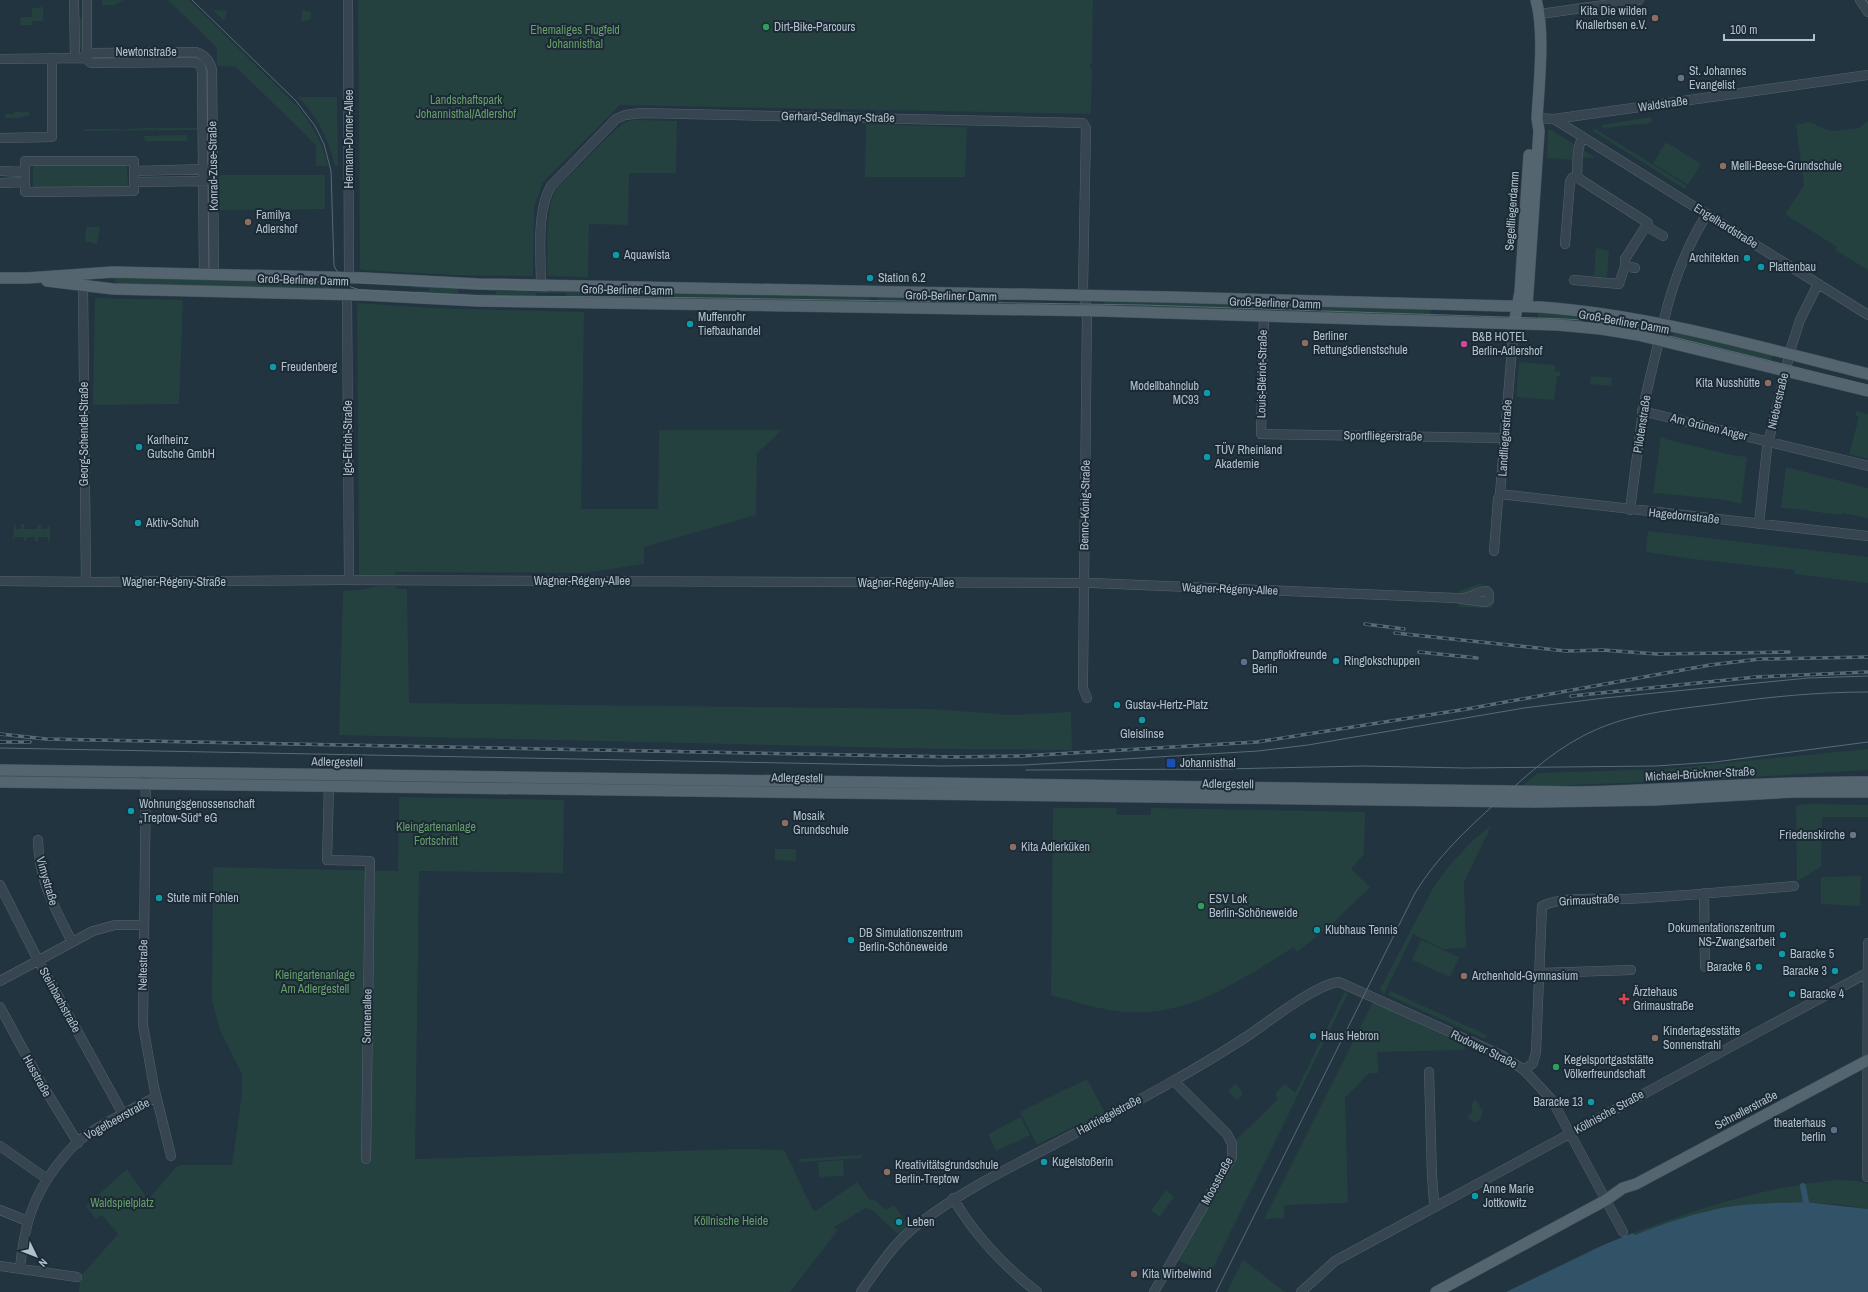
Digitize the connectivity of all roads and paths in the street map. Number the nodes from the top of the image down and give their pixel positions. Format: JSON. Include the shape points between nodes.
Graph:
{"nodes":[{"id":1,"x":74,"y":0,"type":"edge"},
{"id":2,"x":87,"y":0,"type":"edge"},
{"id":3,"x":348,"y":0,"type":"edge"},
{"id":4,"x":1536,"y":0,"type":"edge"},
{"id":5,"x":1639,"y":0,"type":"edge"},
{"id":6,"x":1860,"y":0,"type":"edge"},
{"id":7,"x":1868,"y":12,"type":"edge"},
{"id":8,"x":1540,"y":14,"type":"junction"},
{"id":9,"x":52,"y":58,"type":"junction"},
{"id":10,"x":75,"y":58,"type":"junction"},
{"id":11,"x":85,"y":58,"type":"junction"},
{"id":12,"x":0,"y":59,"type":"edge"},
{"id":13,"x":204,"y":62,"type":"junction"},
{"id":14,"x":1868,"y":75,"type":"edge"},
{"id":15,"x":1537,"y":118,"type":"junction"},
{"id":16,"x":1554,"y":119,"type":"junction"},
{"id":17,"x":1583,"y":137,"type":"junction"},
{"id":18,"x":0,"y":138,"type":"edge"},
{"id":19,"x":212,"y":169,"type":"junction"},
{"id":20,"x":202,"y":170,"type":"junction"},
{"id":21,"x":0,"y":171,"type":"edge"},
{"id":22,"x":134,"y":171,"type":"junction"},
{"id":23,"x":25,"y":172,"type":"junction"},
{"id":24,"x":1577,"y":176,"type":"junction"},
{"id":25,"x":213,"y":181,"type":"junction"},
{"id":26,"x":26,"y":182,"type":"junction"},
{"id":27,"x":134,"y":182,"type":"junction"},
{"id":28,"x":202,"y":182,"type":"junction"},
{"id":29,"x":0,"y":183,"type":"edge"},
{"id":30,"x":1707,"y":214,"type":"junction"},
{"id":31,"x":1646,"y":226,"type":"junction"},
{"id":32,"x":1663,"y":236,"type":"dead end"},
{"id":33,"x":1565,"y":244,"type":"dead end"},
{"id":34,"x":1625,"y":266,"type":"junction"},
{"id":35,"x":1635,"y":268,"type":"dead end"},
{"id":36,"x":84,"y":273,"type":"junction"},
{"id":37,"x":209,"y":275,"type":"junction"},
{"id":38,"x":0,"y":278,"type":"edge"},
{"id":39,"x":27,"y":278,"type":"junction"},
{"id":40,"x":349,"y":278,"type":"junction"},
{"id":41,"x":1574,"y":280,"type":"dead end"},
{"id":42,"x":1818,"y":284,"type":"junction"},
{"id":43,"x":541,"y":285,"type":"junction"},
{"id":44,"x":83,"y":286,"type":"junction"},
{"id":45,"x":347,"y":295,"type":"junction"},
{"id":46,"x":1084,"y":295,"type":"junction"},
{"id":47,"x":1522,"y":306,"type":"junction"},
{"id":48,"x":1086,"y":312,"type":"junction"},
{"id":49,"x":1264,"y":315,"type":"junction"},
{"id":50,"x":1868,"y":315,"type":"edge"},
{"id":51,"x":1514,"y":324,"type":"junction"},
{"id":52,"x":1663,"y":324,"type":"junction"},
{"id":53,"x":1659,"y":340,"type":"junction"},
{"id":54,"x":1789,"y":354,"type":"junction"},
{"id":55,"x":1785,"y":371,"type":"junction"},
{"id":56,"x":1868,"y":374,"type":"edge"},
{"id":57,"x":1868,"y":391,"type":"edge"},
{"id":58,"x":1642,"y":411,"type":"junction"},
{"id":59,"x":1261,"y":434,"type":"joint"},
{"id":60,"x":1505,"y":438,"type":"junction"},
{"id":61,"x":1769,"y":442,"type":"junction"},
{"id":62,"x":1868,"y":466,"type":"edge"},
{"id":63,"x":1500,"y":494,"type":"junction"},
{"id":64,"x":1630,"y":510,"type":"junction"},
{"id":65,"x":1759,"y":524,"type":"junction"},
{"id":66,"x":1868,"y":536,"type":"edge"},
{"id":67,"x":1494,"y":551,"type":"dead end"},
{"id":68,"x":349,"y":580,"type":"junction"},
{"id":69,"x":0,"y":581,"type":"edge"},
{"id":70,"x":86,"y":582,"type":"junction"},
{"id":71,"x":1084,"y":583,"type":"junction"},
{"id":72,"x":1464,"y":598,"type":"dead end"},
{"id":73,"x":1087,"y":698,"type":"dead end"},
{"id":74,"x":0,"y":770,"type":"edge"},
{"id":75,"x":146,"y":772,"type":"junction"},
{"id":76,"x":0,"y":782,"type":"edge"},
{"id":77,"x":1868,"y":782,"type":"edge"},
{"id":78,"x":146,"y":784,"type":"junction"},
{"id":79,"x":673,"y":785,"type":"junction"},
{"id":80,"x":329,"y":786,"type":"junction"},
{"id":81,"x":1632,"y":791,"type":"junction"},
{"id":82,"x":1868,"y":792,"type":"edge"},
{"id":83,"x":1534,"y":797,"type":"junction"},
{"id":84,"x":1593,"y":802,"type":"junction"},
{"id":85,"x":38,"y":840,"type":"dead end"},
{"id":86,"x":0,"y":885,"type":"edge"},
{"id":87,"x":1794,"y":886,"type":"dead end"},
{"id":88,"x":1704,"y":894,"type":"junction"},
{"id":89,"x":144,"y":925,"type":"junction"},
{"id":90,"x":72,"y":942,"type":"junction"},
{"id":91,"x":1868,"y":943,"type":"edge"},
{"id":92,"x":38,"y":960,"type":"junction"},
{"id":93,"x":1705,"y":967,"type":"dead end"},
{"id":94,"x":1631,"y":970,"type":"dead end"},
{"id":95,"x":1540,"y":973,"type":"junction"},
{"id":96,"x":1867,"y":973,"type":"edge"},
{"id":97,"x":0,"y":981,"type":"edge"},
{"id":98,"x":1378,"y":1000,"type":"joint"},
{"id":99,"x":0,"y":1007,"type":"edge"},
{"id":100,"x":1867,"y":1060,"type":"edge"},
{"id":101,"x":1524,"y":1070,"type":"junction"},
{"id":102,"x":1429,"y":1072,"type":"dead end"},
{"id":103,"x":1867,"y":1076,"type":"edge"},
{"id":104,"x":1174,"y":1081,"type":"junction"},
{"id":105,"x":156,"y":1097,"type":"junction"},
{"id":106,"x":123,"y":1114,"type":"junction"},
{"id":107,"x":1570,"y":1133,"type":"junction"},
{"id":108,"x":78,"y":1143,"type":"junction"},
{"id":109,"x":0,"y":1146,"type":"edge"},
{"id":110,"x":171,"y":1156,"type":"dead end"},
{"id":111,"x":366,"y":1159,"type":"dead end"},
{"id":112,"x":1867,"y":1177,"type":"dead end"},
{"id":113,"x":47,"y":1179,"type":"junction"},
{"id":114,"x":953,"y":1198,"type":"junction"},
{"id":115,"x":1606,"y":1200,"type":"junction"},
{"id":116,"x":1436,"y":1206,"type":"junction"},
{"id":117,"x":0,"y":1210,"type":"edge"},
{"id":118,"x":27,"y":1221,"type":"junction"},
{"id":119,"x":1623,"y":1232,"type":"dead end"},
{"id":120,"x":0,"y":1266,"type":"edge"},
{"id":121,"x":20,"y":1268,"type":"junction"},
{"id":122,"x":78,"y":1277,"type":"dead end"},
{"id":123,"x":861,"y":1292,"type":"edge"},
{"id":124,"x":1037,"y":1292,"type":"edge"},
{"id":125,"x":1154,"y":1292,"type":"edge"},
{"id":126,"x":1300,"y":1292,"type":"edge"},
{"id":127,"x":1436,"y":1292,"type":"edge"}],
"edges":[{"from":1,"to":10,"type":"street"},
{"from":2,"to":11,"type":"street"},
{"from":3,"to":40,"type":"street","name":"Hermann-Dorner-Allee"},
{"from":4,"to":8,"type":"main road","name":"Segelfliegerdamm"},
{"from":5,"to":8,"type":"street"},
{"from":6,"to":7,"type":"street"},
{"from":8,"to":15,"type":"main road","name":"Segelfliegerdamm"},
{"from":9,"to":10,"type":"street","name":"Newtonstraße"},
{"from":9,"to":12,"type":"street","name":"Newtonstraße"},
{"from":9,"to":18,"type":"street","via":[[52,137]]},
{"from":10,"to":11,"type":"street","name":"Newtonstraße"},
{"from":11,"to":13,"type":"street","name":"Newtonstraße","via":[[91,63]]},
{"from":13,"to":19,"type":"street","name":"Konrad-Zuse-Straße","via":[[212,70]]},
{"from":13,"to":20,"type":"street","name":"Konrad-Zuse-Straße"},
{"from":14,"to":16,"type":"street","name":"Waldstraße"},
{"from":15,"to":16,"type":"street","name":"Engelhardstraße"},
{"from":15,"to":47,"type":"main road","name":"Segelfliegerdamm","via":[[1530,145],[1520,292]]},
{"from":16,"to":17,"type":"street","name":"Engelhardstraße"},
{"from":17,"to":24,"type":"street","via":[[1579,144]]},
{"from":17,"to":30,"type":"street","name":"Engelhardstraße"},
{"from":19,"to":20,"type":"street"},
{"from":19,"to":25,"type":"street","name":"Konrad-Zuse-Straße"},
{"from":20,"to":22,"type":"street"},
{"from":20,"to":28,"type":"street","name":"Konrad-Zuse-Straße"},
{"from":21,"to":23,"type":"street"},
{"from":22,"to":23,"type":"street","via":[[134,161],[25,161]]},
{"from":22,"to":27,"type":"street"},
{"from":23,"to":26,"type":"street"},
{"from":24,"to":31,"type":"street","via":[[1648,223]]},
{"from":24,"to":33,"type":"street","via":[[1570,182]]},
{"from":25,"to":28,"type":"street"},
{"from":25,"to":37,"type":"street","name":"Konrad-Zuse-Straße"},
{"from":26,"to":27,"type":"street","via":[[25,192],[134,191]]},
{"from":26,"to":29,"type":"street"},
{"from":27,"to":28,"type":"street"},
{"from":28,"to":37,"type":"street","name":"Konrad-Zuse-Straße"},
{"from":30,"to":42,"type":"street","name":"Engelhardstraße"},
{"from":30,"to":52,"type":"street","via":[[1680,264]]},
{"from":31,"to":32,"type":"street"},
{"from":31,"to":34,"type":"street","via":[[1626,259]]},
{"from":34,"to":35,"type":"street"},
{"from":34,"to":41,"type":"street","via":[[1619,284]]},
{"from":36,"to":37,"type":"main road","name":"Groß-Berliner Damm"},
{"from":36,"to":39,"type":"main road","name":"Groß-Berliner Damm"},
{"from":36,"to":44,"type":"main road"},
{"from":37,"to":40,"type":"main road","name":"Groß-Berliner Damm"},
{"from":38,"to":39,"type":"main road","name":"Groß-Berliner Damm"},
{"from":39,"to":44,"type":"main road","name":"Groß-Berliner Damm"},
{"from":40,"to":43,"type":"main road","name":"Groß-Berliner Damm"},
{"from":40,"to":45,"type":"main road"},
{"from":42,"to":50,"type":"street","name":"Engelhardstraße"},
{"from":42,"to":54,"type":"street","name":"Nieberstraße","via":[[1800,320]]},
{"from":43,"to":46,"type":"main road","name":"Groß-Berliner Damm"},
{"from":43,"to":46,"type":"street","name":"Gerhard-Sedlmayr-Straße","via":[[542,208],[551,186],[616,119],[632,114],[658,113],[1083,123],[1086,128]]},
{"from":44,"to":45,"type":"main road","name":"Groß-Berliner Damm"},
{"from":44,"to":70,"type":"street","name":"Georg-Schendel-Straße"},
{"from":45,"to":48,"type":"main road","name":"Groß-Berliner Damm","via":[[478,301]]},
{"from":45,"to":68,"type":"street","name":"Igo-Etrich-Straße"},
{"from":46,"to":47,"type":"main road","name":"Groß-Berliner Damm"},
{"from":46,"to":48,"type":"street","name":"Benno-König-Straße"},
{"from":47,"to":51,"type":"main road"},
{"from":47,"to":52,"type":"main road","name":"Groß-Berliner Damm","via":[[1574,309]]},
{"from":48,"to":49,"type":"main road","name":"Groß-Berliner Damm"},
{"from":48,"to":71,"type":"street","name":"Benno-König-Straße"},
{"from":49,"to":51,"type":"main road","name":"Groß-Berliner Damm"},
{"from":49,"to":59,"type":"street","name":"Louis-Blériot-Straße"},
{"from":51,"to":53,"type":"main road","name":"Groß-Berliner Damm","via":[[1601,329]]},
{"from":51,"to":60,"type":"street","name":"Landfliegerstraße"},
{"from":52,"to":54,"type":"main road","name":"Groß-Berliner Damm"},
{"from":53,"to":55,"type":"main road","name":"Groß-Berliner Damm"},
{"from":53,"to":58,"type":"street","name":"Pilotenstraße"},
{"from":54,"to":55,"type":"street","name":"Nieberstraße"},
{"from":54,"to":56,"type":"main road","name":"Groß-Berliner Damm"},
{"from":55,"to":57,"type":"main road","name":"Groß-Berliner Damm"},
{"from":55,"to":61,"type":"street","name":"Nieberstraße"},
{"from":58,"to":61,"type":"street","name":"Am Grünen Anger"},
{"from":58,"to":64,"type":"street","name":"Pilotenstraße"},
{"from":59,"to":60,"type":"street","name":"Sportfliegerstraße"},
{"from":60,"to":63,"type":"street","name":"Landfliegerstraße"},
{"from":61,"to":62,"type":"street","name":"Am Grünen Anger"},
{"from":61,"to":65,"type":"street","name":"Nieberstraße"},
{"from":63,"to":64,"type":"street","name":"Hagedornstraße"},
{"from":63,"to":67,"type":"street","name":"Landfliegerstraße"},
{"from":64,"to":65,"type":"street","name":"Hagedornstraße"},
{"from":65,"to":66,"type":"street","name":"Hagedornstraße"},
{"from":68,"to":70,"type":"street","name":"Wagner-Régeny-Straße"},
{"from":68,"to":71,"type":"street","name":"Wagner-Régeny-Allee"},
{"from":69,"to":70,"type":"street","name":"Wagner-Régeny-Straße"},
{"from":71,"to":72,"type":"street","name":"Wagner-Régeny-Allee"},
{"from":71,"to":73,"type":"street","name":"Benno-König-Straße","via":[[1083,688]]},
{"from":74,"to":75,"type":"main road","name":"Adlergestell"},
{"from":75,"to":78,"type":"street","name":"Neltestraße"},
{"from":75,"to":79,"type":"main road","name":"Adlergestell"},
{"from":76,"to":78,"type":"main road","name":"Adlergestell"},
{"from":77,"to":81,"type":"main road","name":"Michael-Brückner-Straße","via":[[1772,783]]},
{"from":78,"to":80,"type":"main road","name":"Adlergestell"},
{"from":78,"to":89,"type":"street","name":"Neltestraße"},
{"from":79,"to":80,"type":"main road","name":"Adlergestell"},
{"from":79,"to":83,"type":"main road","name":"Adlergestell"},
{"from":80,"to":111,"type":"street","name":"Sonnenallee","via":[[327,860],[370,861]]},
{"from":81,"to":83,"type":"main road","name":"Michael-Brückner-Straße"},
{"from":81,"to":84,"type":"main road","via":[[1621,796],[1594,796]]},
{"from":82,"to":84,"type":"main road","name":"Michael-Brückner-Straße","via":[[1793,792]]},
{"from":83,"to":84,"type":"main road","name":"Michael-Brückner-Straße"},
{"from":85,"to":90,"type":"street","name":"Vimystraße","via":[[39,861],[50,900]]},
{"from":86,"to":92,"type":"street","name":"Steinbachstraße"},
{"from":87,"to":88,"type":"street","name":"Grimaustraße"},
{"from":88,"to":93,"type":"street"},
{"from":88,"to":95,"type":"street","name":"Grimaustraße","via":[[1550,902],[1542,906]]},
{"from":89,"to":90,"type":"street","via":[[104,926]]},
{"from":89,"to":105,"type":"street","name":"Neltestraße","via":[[143,1025]]},
{"from":90,"to":92,"type":"street"},
{"from":91,"to":96,"type":"street"},
{"from":92,"to":97,"type":"street"},
{"from":92,"to":106,"type":"street","name":"Steinbachstraße"},
{"from":94,"to":95,"type":"street"},
{"from":95,"to":101,"type":"street","name":"Grimaustraße","via":[[1536,1052],[1533,1063]]},
{"from":96,"to":100,"type":"street"},
{"from":96,"to":107,"type":"street","name":"Köllnische Straße"},
{"from":98,"to":101,"type":"street","name":"Rudower Straße","via":[[1501,1055]]},
{"from":98,"to":104,"type":"street","name":"Hartriegelstraße","via":[[1339,982],[1332,983],[1314,991],[1245,1038]]},
{"from":99,"to":108,"type":"street","name":"Husstraße","via":[[40,1081]]},
{"from":100,"to":103,"type":"street"},
{"from":100,"to":115,"type":"main road","name":"Schnellerstraße","via":[[1636,1184],[1626,1194]]},
{"from":101,"to":107,"type":"street","name":"Rudower Straße","via":[[1547,1093]]},
{"from":102,"to":116,"type":"street","via":[[1432,1176]]},
{"from":103,"to":112,"type":"street"},
{"from":104,"to":114,"type":"street","name":"Hartriegelstraße"},
{"from":104,"to":125,"type":"street","name":"Moosstraße","via":[[1227,1134],[1232,1144],[1232,1157]]},
{"from":105,"to":106,"type":"street","name":"Vogelbeerstraße"},
{"from":105,"to":110,"type":"street","name":"Neltestraße"},
{"from":106,"to":108,"type":"street","name":"Vogelbeerstraße","via":[[98,1127]]},
{"from":107,"to":115,"type":"street","name":"Rudower Straße"},
{"from":107,"to":116,"type":"street","name":"Köllnische Straße"},
{"from":108,"to":113,"type":"street","name":"Vogelbeerstraße"},
{"from":109,"to":113,"type":"street"},
{"from":113,"to":118,"type":"street","name":"Vogelbeerstraße"},
{"from":114,"to":123,"type":"street","name":"Hartriegelstraße","via":[[904,1236]]},
{"from":114,"to":124,"type":"street","via":[[985,1245]]},
{"from":115,"to":119,"type":"street","name":"Rudower Straße"},
{"from":115,"to":127,"type":"main road","name":"Schnellerstraße"},
{"from":116,"to":126,"type":"street","name":"Köllnische Straße","via":[[1334,1261]]},
{"from":117,"to":118,"type":"street"},
{"from":118,"to":121,"type":"street","name":"Vogelbeerstraße"},
{"from":120,"to":121,"type":"street"},
{"from":121,"to":122,"type":"street"}]}
